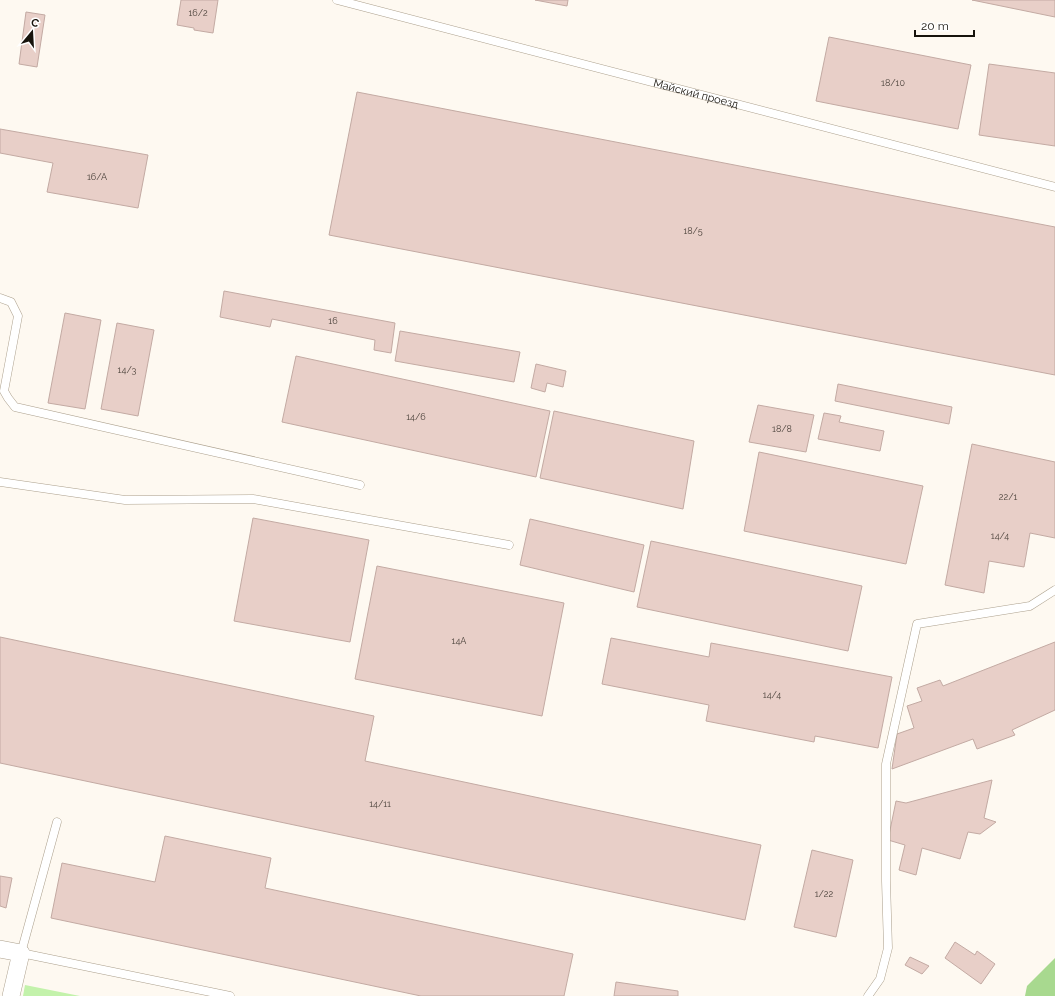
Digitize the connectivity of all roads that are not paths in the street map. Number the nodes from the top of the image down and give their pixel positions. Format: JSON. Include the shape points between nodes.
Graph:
{"nodes":[{"id":1,"x":337,"y":0,"type":"edge"},
{"id":2,"x":1055,"y":187,"type":"edge"},
{"id":3,"x":0,"y":298,"type":"edge"},
{"id":4,"x":0,"y":482,"type":"edge"},
{"id":5,"x":360,"y":485,"type":"dead end"},
{"id":6,"x":509,"y":545,"type":"dead end"},
{"id":7,"x":1055,"y":590,"type":"edge"},
{"id":8,"x":57,"y":822,"type":"dead end"},
{"id":9,"x":0,"y":949,"type":"edge"},
{"id":10,"x":21,"y":953,"type":"junction"},
{"id":11,"x":11,"y":996,"type":"edge"},
{"id":12,"x":230,"y":996,"type":"edge"},
{"id":13,"x":868,"y":996,"type":"edge"}],
"edges":[{"from":1,"to":2,"type":"lane","name":"Майский проезд"},
{"from":3,"to":5,"type":"lane","via":[[11,302],[18,316],[4,391],[14,406]]},
{"from":4,"to":6,"type":"lane","via":[[125,500],[253,499]]},
{"from":7,"to":13,"type":"lane","via":[[1030,606],[917,624],[886,764],[888,948],[880,979]]},
{"from":8,"to":10,"type":"lane"},
{"from":9,"to":10,"type":"street"},
{"from":10,"to":11,"type":"street"},
{"from":10,"to":12,"type":"lane"}]}
